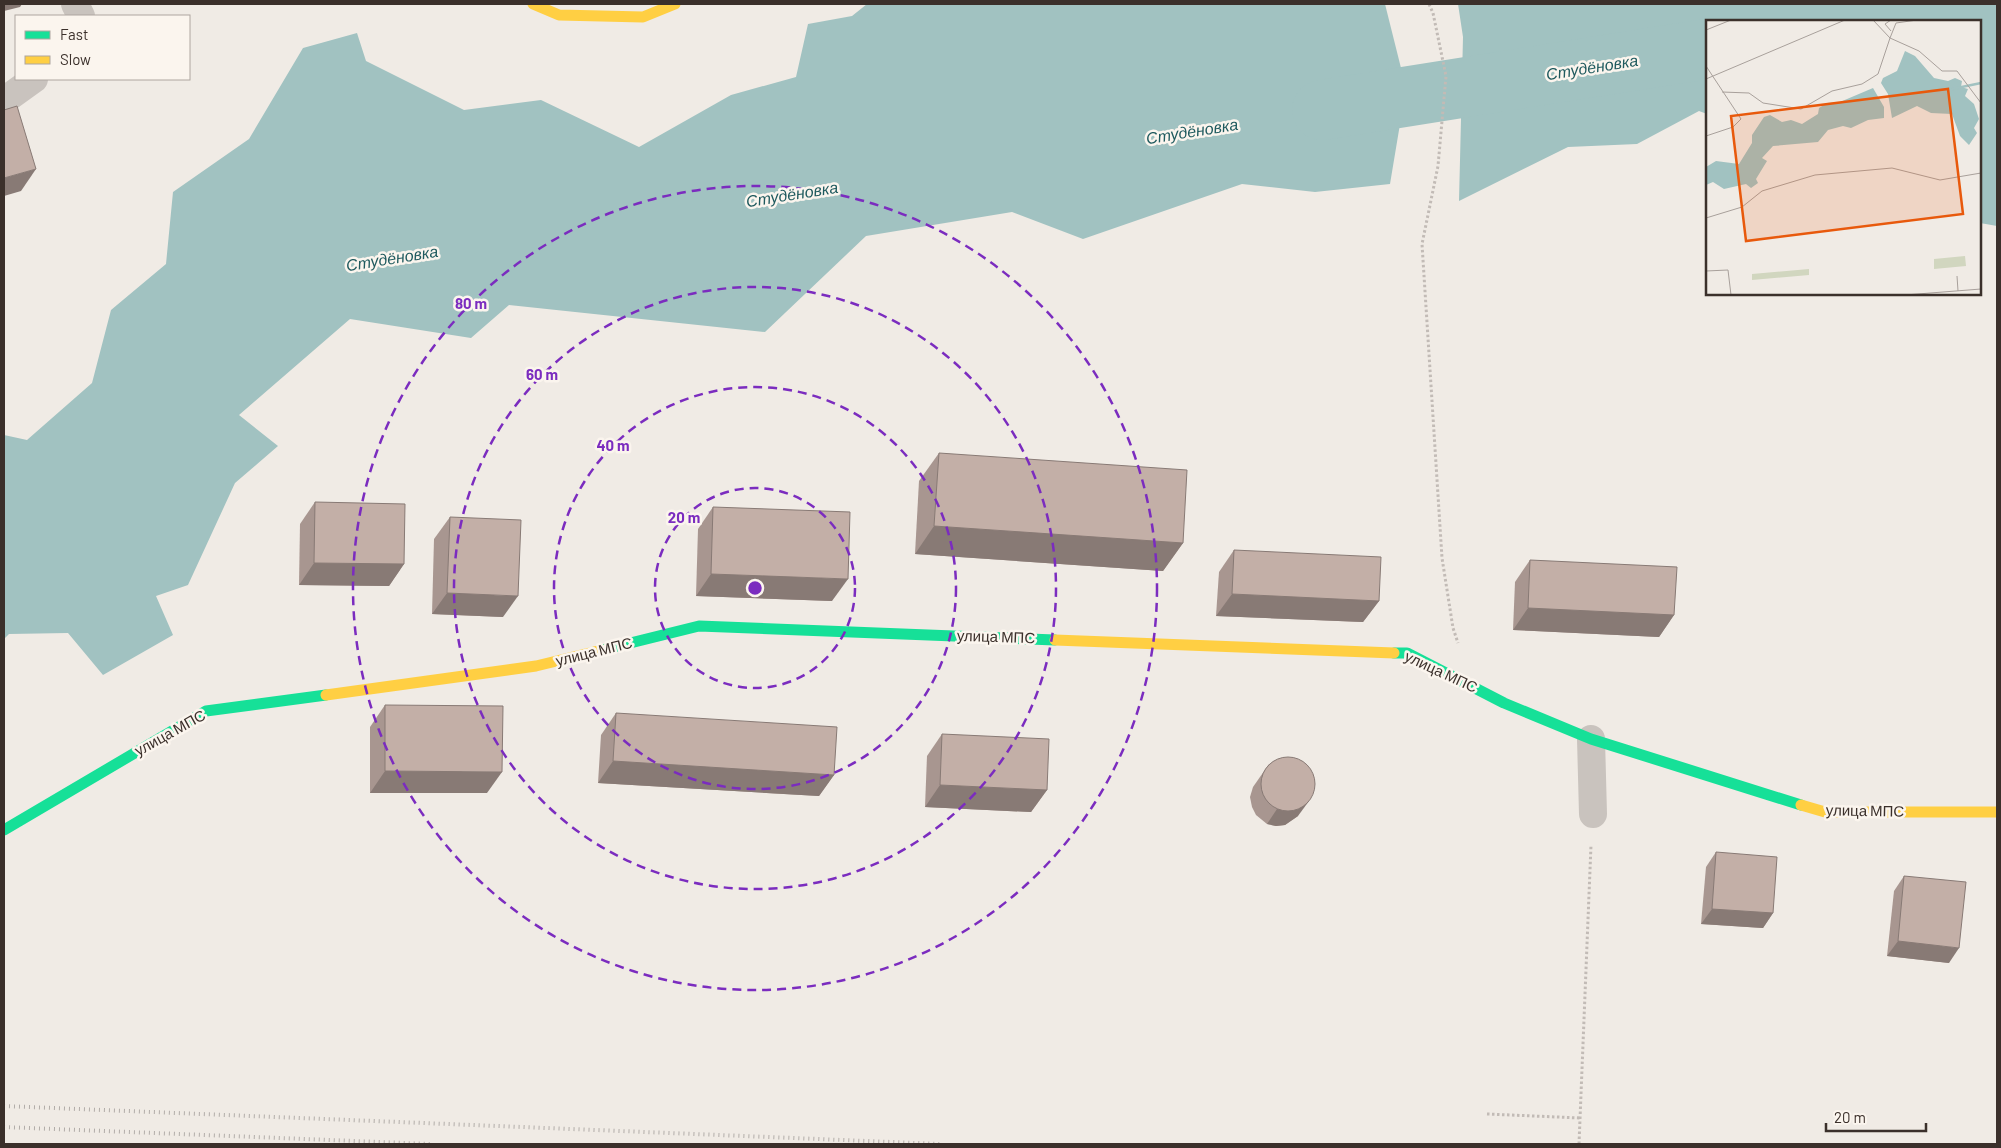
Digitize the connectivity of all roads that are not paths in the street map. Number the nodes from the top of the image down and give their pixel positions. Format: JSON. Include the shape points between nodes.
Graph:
{"nodes":[{"id":1,"x":533,"y":4,"type":"edge"},
{"id":2,"x":675,"y":4,"type":"edge"},
{"id":3,"x":33,"y":80,"type":"edge"},
{"id":4,"x":4,"y":99,"type":"edge"},
{"id":5,"x":1591,"y":739,"type":"junction"},
{"id":6,"x":1997,"y":812,"type":"edge"},
{"id":7,"x":1593,"y":814,"type":"road end"},
{"id":8,"x":4,"y":830,"type":"edge"}],
"edges":[{"from":1,"to":2,"type":"street","via":[[559,15],[643,17]]},
{"from":3,"to":4,"type":"street"},
{"from":5,"to":6,"type":"street","name":"улица МПС","via":[[1825,812]]},
{"from":5,"to":7,"type":"street"},
{"from":5,"to":8,"type":"street","name":"улица МПС","via":[[1504,703],[1407,652],[699,626],[536,666],[206,711]]}]}
